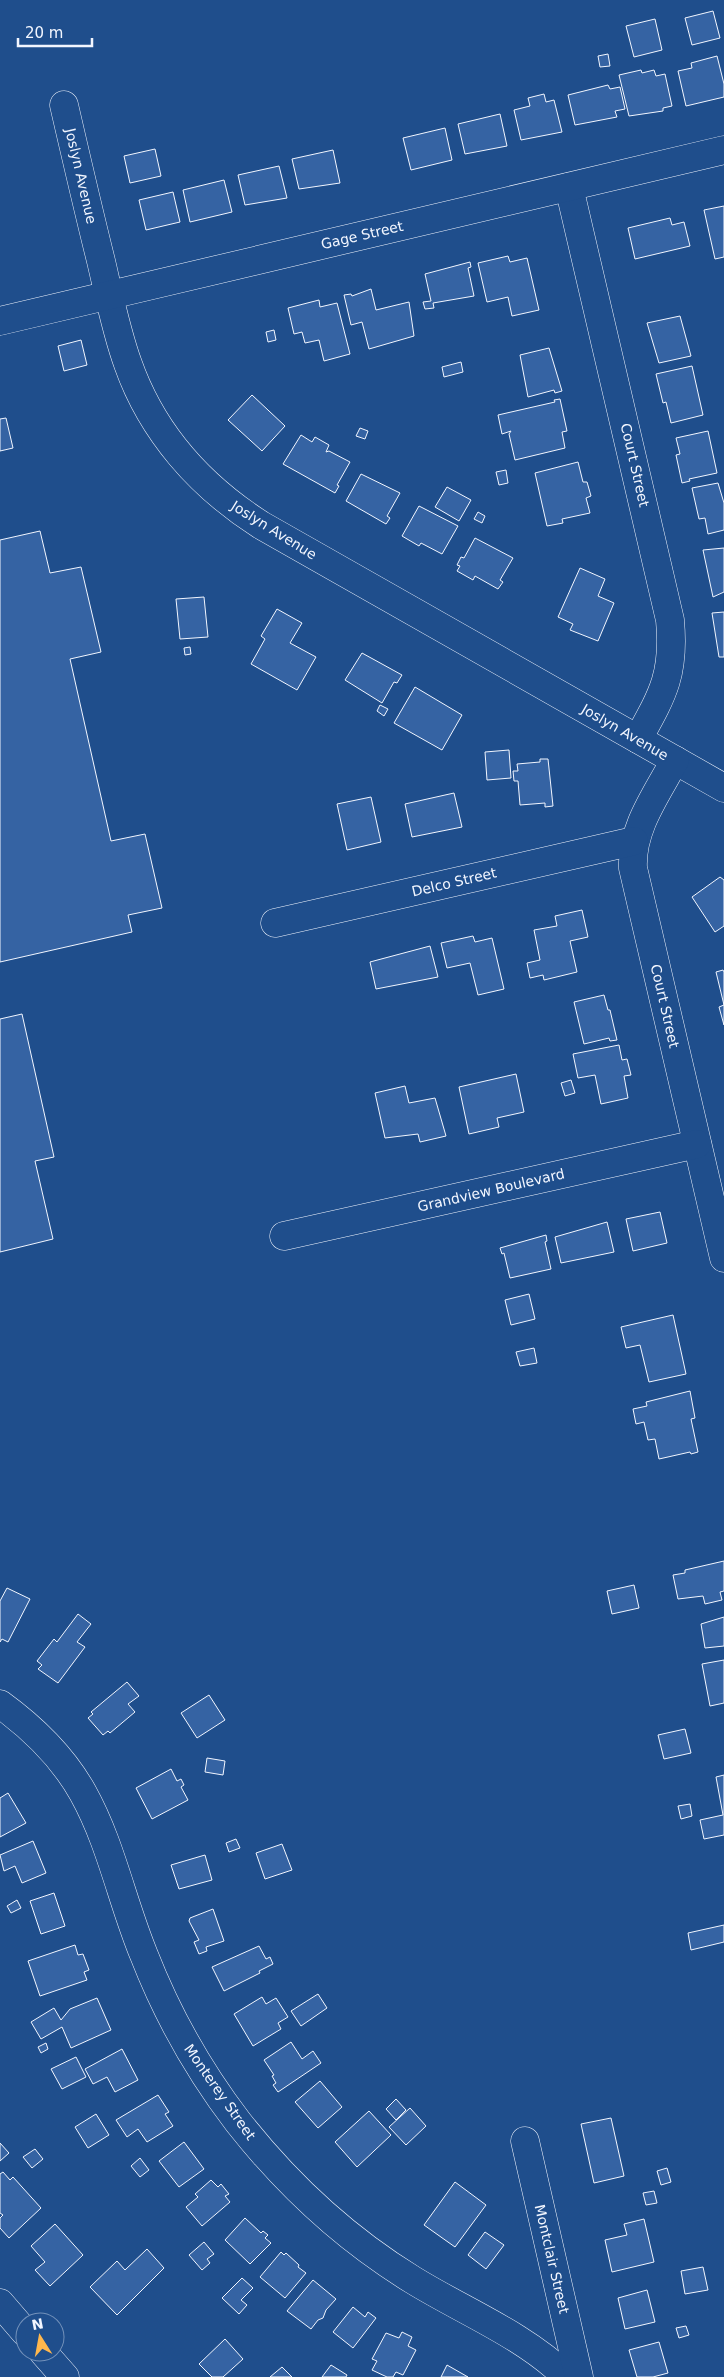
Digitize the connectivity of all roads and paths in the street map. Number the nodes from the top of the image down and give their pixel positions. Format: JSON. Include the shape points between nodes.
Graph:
{"nodes":[{"id":1,"x":64,"y":105,"type":"dead end"},
{"id":2,"x":724,"y":150,"type":"edge"},
{"id":3,"x":569,"y":187,"type":"junction"},
{"id":4,"x":109,"y":295,"type":"junction"},
{"id":5,"x":0,"y":321,"type":"edge"},
{"id":6,"x":638,"y":739,"type":"junction"},
{"id":7,"x":675,"y":760,"type":"junction"},
{"id":8,"x":724,"y":788,"type":"edge"},
{"id":9,"x":634,"y":842,"type":"junction"},
{"id":10,"x":275,"y":923,"type":"dead end"},
{"id":11,"x":697,"y":1144,"type":"junction"},
{"id":12,"x":284,"y":1236,"type":"dead end"},
{"id":13,"x":724,"y":1258,"type":"edge"},
{"id":14,"x":0,"y":1704,"type":"edge"},
{"id":15,"x":525,"y":2141,"type":"dead end"},
{"id":16,"x":0,"y":2303,"type":"edge"},
{"id":17,"x":15,"y":2320,"type":"edge"},
{"id":18,"x":52,"y":2362,"type":"edge"},
{"id":19,"x":65,"y":2377,"type":"edge"},
{"id":20,"x":567,"y":2377,"type":"edge"},
{"id":21,"x":579,"y":2377,"type":"edge"}],
"edges":[{"from":1,"to":4,"type":"street","name":"Joslyn Avenue"},
{"from":2,"to":3,"type":"street","name":"Gage Street"},
{"from":3,"to":4,"type":"street","name":"Gage Street"},
{"from":3,"to":6,"type":"street","name":"Court Street","via":[[670,620],[672,658],[668,677],[662,696]]},
{"from":4,"to":5,"type":"street","name":"Gage Street"},
{"from":4,"to":6,"type":"street","name":"Joslyn Avenue","via":[[128,364],[145,404],[184,460],[219,495],[261,525]]},
{"from":6,"to":7,"type":"street","name":"Joslyn Avenue"},
{"from":7,"to":8,"type":"street","name":"Joslyn Avenue"},
{"from":7,"to":9,"type":"street","name":"Court Street","via":[[638,828]]},
{"from":9,"to":10,"type":"street","name":"Delco Street"},
{"from":9,"to":11,"type":"street","name":"Court Street","via":[[635,877]]},
{"from":11,"to":12,"type":"street","name":"Grandview Boulevard"},
{"from":11,"to":13,"type":"street","name":"Court Street"},
{"from":14,"to":20,"type":"street","name":"Monterey Street","via":[[50,1748],[84,1794],[165,2004],[202,2071],[258,2146],[318,2207],[370,2251],[414,2281],[524,2342]]},
{"from":15,"to":21,"type":"street","name":"Montclair Street"},
{"from":16,"to":17,"type":"street"},
{"from":18,"to":19,"type":"street"}]}
